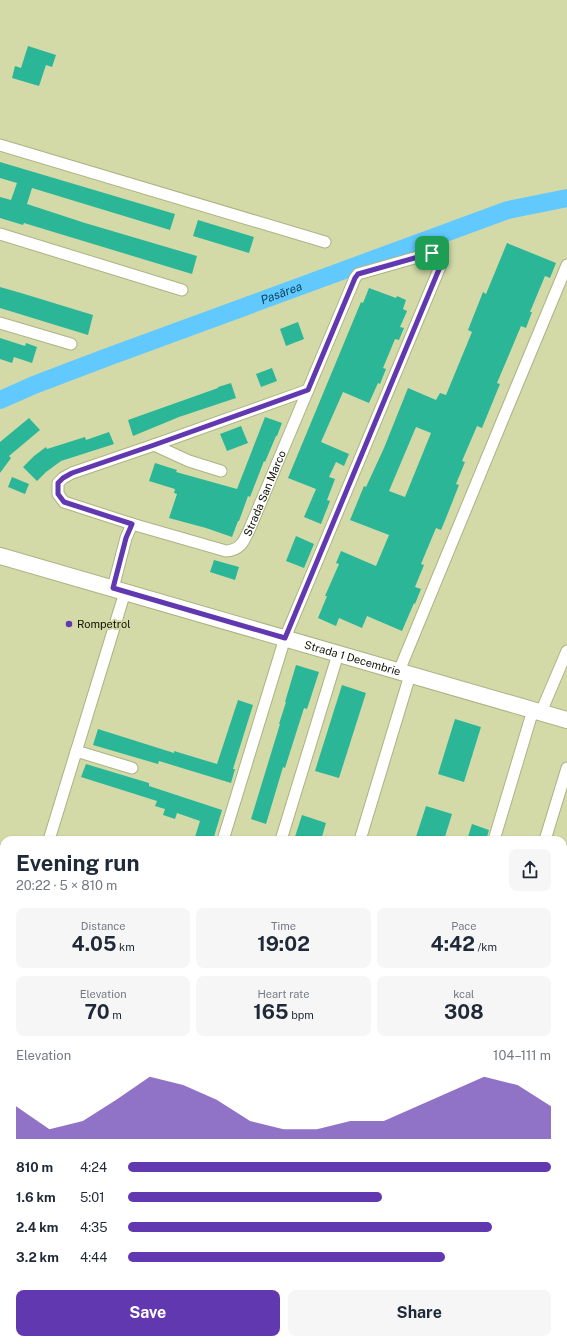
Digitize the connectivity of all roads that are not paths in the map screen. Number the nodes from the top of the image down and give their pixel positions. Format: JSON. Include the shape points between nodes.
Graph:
{"nodes":[{"id":1,"x":0,"y":145,"type":"edge"},
{"id":2,"x":0,"y":234,"type":"edge"},
{"id":3,"x":325,"y":242,"type":"dead end"},
{"id":4,"x":567,"y":265,"type":"edge"},
{"id":5,"x":182,"y":290,"type":"dead end"},
{"id":6,"x":0,"y":323,"type":"edge"},
{"id":7,"x":71,"y":344,"type":"dead end"},
{"id":8,"x":308,"y":390,"type":"junction"},
{"id":9,"x":154,"y":445,"type":"junction"},
{"id":10,"x":221,"y":471,"type":"dead end"},
{"id":11,"x":132,"y":524,"type":"junction"},
{"id":12,"x":0,"y":556,"type":"edge"},
{"id":13,"x":119,"y":590,"type":"junction"},
{"id":14,"x":285,"y":638,"type":"junction"},
{"id":15,"x":567,"y":651,"type":"edge"},
{"id":16,"x":338,"y":654,"type":"junction"},
{"id":17,"x":405,"y":673,"type":"junction"},
{"id":18,"x":537,"y":711,"type":"junction"},
{"id":19,"x":567,"y":720,"type":"edge"},
{"id":20,"x":76,"y":751,"type":"junction"},
{"id":21,"x":132,"y":768,"type":"dead end"},
{"id":22,"x":567,"y":768,"type":"edge"},
{"id":23,"x":50,"y":836,"type":"edge"},
{"id":24,"x":224,"y":836,"type":"edge"},
{"id":25,"x":282,"y":836,"type":"edge"},
{"id":26,"x":361,"y":836,"type":"edge"},
{"id":27,"x":495,"y":836,"type":"edge"},
{"id":28,"x":546,"y":836,"type":"edge"}],
"edges":[{"from":1,"to":3,"type":"street"},
{"from":2,"to":5,"type":"street"},
{"from":4,"to":17,"type":"street","via":[[503,419]]},
{"from":6,"to":7,"type":"street"},
{"from":8,"to":9,"type":"street"},
{"from":8,"to":11,"type":"street","name":"Strada San Marco","via":[[250,528],[239,547],[226,551]]},
{"from":8,"to":14,"type":"street","name":"Strada San Marco","via":[[358,274],[432,253],[437,254],[441,258],[440,267]]},
{"from":9,"to":10,"type":"street","via":[[189,461]]},
{"from":9,"to":11,"type":"street","name":"Strada San Marco","via":[[72,473],[58,483],[58,494],[64,502]]},
{"from":11,"to":13,"type":"street","via":[[126,538]]},
{"from":12,"to":13,"type":"main road","name":"Strada 1 Decembrie"},
{"from":13,"to":14,"type":"main road","name":"Strada 1 Decembrie"},
{"from":13,"to":20,"type":"street"},
{"from":14,"to":16,"type":"main road","name":"Strada 1 Decembrie"},
{"from":14,"to":24,"type":"street"},
{"from":15,"to":18,"type":"street"},
{"from":16,"to":17,"type":"main road","name":"Strada 1 Decembrie"},
{"from":16,"to":25,"type":"street"},
{"from":17,"to":18,"type":"main road","name":"Strada 1 Decembrie"},
{"from":17,"to":26,"type":"street"},
{"from":18,"to":19,"type":"main road","name":"Strada 1 Decembrie"},
{"from":18,"to":27,"type":"street"},
{"from":20,"to":21,"type":"street"},
{"from":20,"to":23,"type":"street"},
{"from":22,"to":28,"type":"street"}]}
